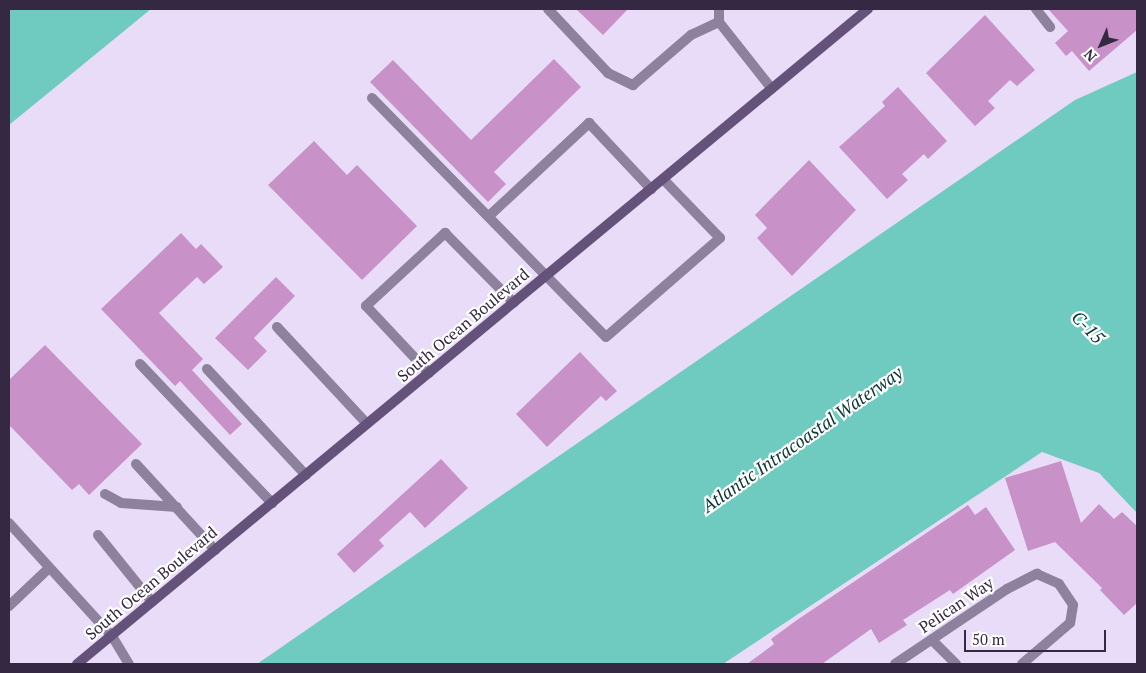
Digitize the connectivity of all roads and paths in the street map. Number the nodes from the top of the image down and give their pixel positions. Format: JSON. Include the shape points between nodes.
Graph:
{"nodes":[{"id":1,"x":548,"y":9,"type":"edge"},
{"id":2,"x":719,"y":9,"type":"edge"},
{"id":3,"x":868,"y":9,"type":"edge"},
{"id":4,"x":1036,"y":9,"type":"edge"},
{"id":5,"x":719,"y":22,"type":"junction"},
{"id":6,"x":1050,"y":27,"type":"dead end"},
{"id":7,"x":772,"y":89,"type":"junction"},
{"id":8,"x":372,"y":98,"type":"dead end"},
{"id":9,"x":663,"y":179,"type":"junction"},
{"id":10,"x":650,"y":189,"type":"junction"},
{"id":11,"x":489,"y":216,"type":"junction"},
{"id":12,"x":547,"y":275,"type":"junction"},
{"id":13,"x":514,"y":303,"type":"junction"},
{"id":14,"x":277,"y":327,"type":"dead end"},
{"id":15,"x":140,"y":364,"type":"dead end"},
{"id":16,"x":207,"y":370,"type":"dead end"},
{"id":17,"x":429,"y":373,"type":"junction"},
{"id":18,"x":367,"y":424,"type":"junction"},
{"id":19,"x":136,"y":464,"type":"dead end"},
{"id":20,"x":306,"y":475,"type":"junction"},
{"id":21,"x":105,"y":494,"type":"dead end"},
{"id":22,"x":272,"y":503,"type":"junction"},
{"id":23,"x":177,"y":507,"type":"junction"},
{"id":24,"x":9,"y":522,"type":"edge"},
{"id":25,"x":98,"y":534,"type":"dead end"},
{"id":26,"x":215,"y":550,"type":"junction"},
{"id":27,"x":49,"y":568,"type":"junction"},
{"id":28,"x":152,"y":602,"type":"junction"},
{"id":29,"x":9,"y":606,"type":"edge"},
{"id":30,"x":112,"y":636,"type":"junction"},
{"id":31,"x":932,"y":640,"type":"junction"},
{"id":32,"x":77,"y":664,"type":"edge"},
{"id":33,"x":129,"y":664,"type":"edge"},
{"id":34,"x":895,"y":664,"type":"edge"},
{"id":35,"x":956,"y":664,"type":"edge"},
{"id":36,"x":1022,"y":664,"type":"edge"}],
"edges":[{"from":1,"to":5,"type":"street","via":[[608,73],[633,86],[692,35]]},
{"from":2,"to":5,"type":"street"},
{"from":3,"to":7,"type":"main road","name":"South Ocean Boulevard"},
{"from":4,"to":6,"type":"street"},
{"from":5,"to":7,"type":"street"},
{"from":7,"to":9,"type":"main road","name":"South Ocean Boulevard"},
{"from":8,"to":11,"type":"street"},
{"from":9,"to":10,"type":"main road","name":"South Ocean Boulevard"},
{"from":9,"to":12,"type":"street","via":[[720,238],[606,337]]},
{"from":10,"to":11,"type":"street","via":[[589,123]]},
{"from":10,"to":12,"type":"main road","name":"South Ocean Boulevard"},
{"from":11,"to":12,"type":"street"},
{"from":12,"to":13,"type":"main road","name":"South Ocean Boulevard"},
{"from":13,"to":17,"type":"main road","name":"South Ocean Boulevard"},
{"from":13,"to":17,"type":"street","via":[[444,233],[366,306]]},
{"from":14,"to":18,"type":"street"},
{"from":15,"to":22,"type":"street"},
{"from":16,"to":20,"type":"street"},
{"from":17,"to":18,"type":"main road","name":"South Ocean Boulevard"},
{"from":18,"to":20,"type":"main road","name":"South Ocean Boulevard"},
{"from":19,"to":23,"type":"street"},
{"from":20,"to":22,"type":"main road","name":"South Ocean Boulevard"},
{"from":21,"to":23,"type":"street","via":[[121,503]]},
{"from":22,"to":26,"type":"main road","name":"South Ocean Boulevard"},
{"from":23,"to":26,"type":"street"},
{"from":24,"to":27,"type":"street"},
{"from":25,"to":28,"type":"street"},
{"from":26,"to":28,"type":"main road","name":"South Ocean Boulevard"},
{"from":27,"to":29,"type":"street"},
{"from":27,"to":30,"type":"street"},
{"from":28,"to":30,"type":"main road","name":"South Ocean Boulevard"},
{"from":30,"to":32,"type":"main road","name":"South Ocean Boulevard"},
{"from":30,"to":33,"type":"street"},
{"from":31,"to":34,"type":"street","name":"Pelican Way"},
{"from":31,"to":35,"type":"street"},
{"from":31,"to":36,"type":"street","name":"Pelican Way","via":[[1007,589],[1037,574],[1059,584],[1072,606],[1070,622]]}]}
